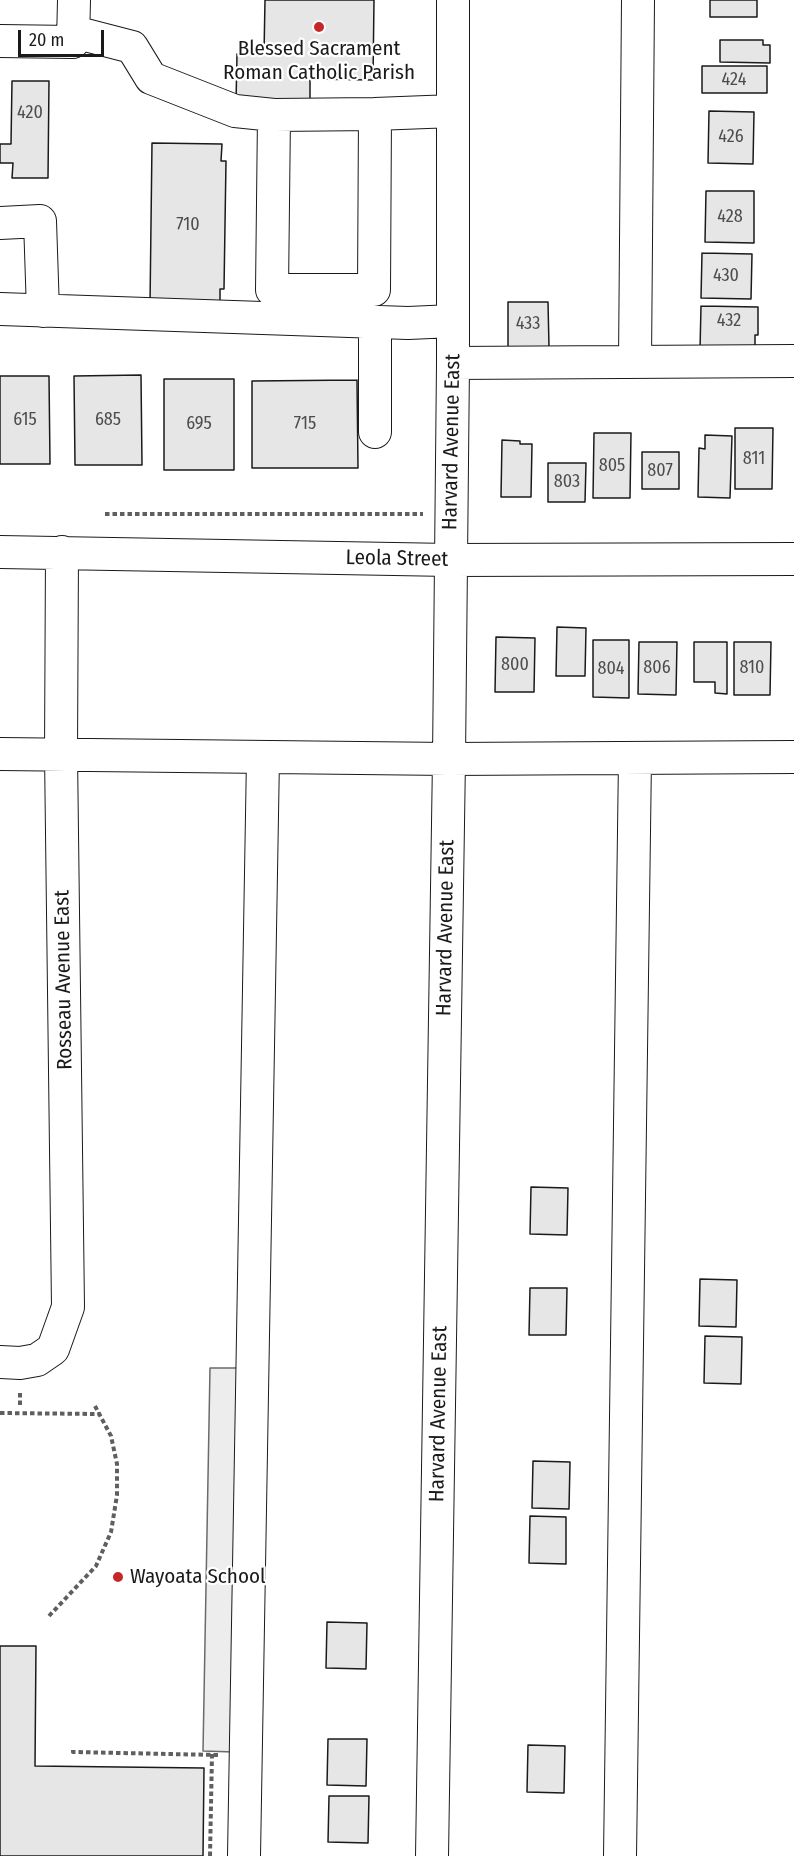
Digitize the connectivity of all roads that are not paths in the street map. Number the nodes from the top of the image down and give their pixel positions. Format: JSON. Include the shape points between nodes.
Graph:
{"nodes":[{"id":1,"x":74,"y":0,"type":"edge"},
{"id":2,"x":453,"y":0,"type":"edge"},
{"id":3,"x":638,"y":0,"type":"edge"},
{"id":4,"x":74,"y":37,"type":"junction"},
{"id":5,"x":0,"y":41,"type":"edge"},
{"id":6,"x":453,"y":111,"type":"junction"},
{"id":7,"x":375,"y":114,"type":"junction"},
{"id":8,"x":274,"y":115,"type":"junction"},
{"id":9,"x":0,"y":223,"type":"edge"},
{"id":10,"x":0,"y":309,"type":"edge"},
{"id":11,"x":43,"y":311,"type":"junction"},
{"id":12,"x":453,"y":321,"type":"junction"},
{"id":13,"x":375,"y":322,"type":"junction"},
{"id":14,"x":794,"y":361,"type":"edge"},
{"id":15,"x":635,"y":362,"type":"junction"},
{"id":16,"x":453,"y":363,"type":"junction"},
{"id":17,"x":375,"y":432,"type":"dead end"},
{"id":18,"x":0,"y":552,"type":"edge"},
{"id":19,"x":62,"y":552,"type":"junction"},
{"id":20,"x":794,"y":559,"type":"edge"},
{"id":21,"x":450,"y":560,"type":"junction"},
{"id":22,"x":0,"y":754,"type":"edge"},
{"id":23,"x":62,"y":754,"type":"junction"},
{"id":24,"x":263,"y":757,"type":"junction"},
{"id":25,"x":794,"y":757,"type":"edge"},
{"id":26,"x":635,"y":758,"type":"junction"},
{"id":27,"x":449,"y":759,"type":"junction"},
{"id":28,"x":0,"y":1362,"type":"edge"},
{"id":29,"x":244,"y":1856,"type":"edge"},
{"id":30,"x":432,"y":1856,"type":"edge"},
{"id":31,"x":620,"y":1856,"type":"edge"}],
"edges":[{"from":1,"to":4,"type":"street"},
{"from":2,"to":6,"type":"street","name":"Harvard Avenue East"},
{"from":3,"to":15,"type":"street"},
{"from":4,"to":5,"type":"street"},
{"from":4,"to":8,"type":"street","via":[[132,47],[151,78],[235,111]]},
{"from":6,"to":7,"type":"street"},
{"from":6,"to":12,"type":"street","name":"Harvard Avenue East"},
{"from":7,"to":8,"type":"street"},
{"from":7,"to":8,"type":"street","via":[[374,290],[272,290]]},
{"from":9,"to":11,"type":"street","via":[[40,222]]},
{"from":10,"to":11,"type":"street"},
{"from":11,"to":13,"type":"street"},
{"from":12,"to":13,"type":"street"},
{"from":12,"to":16,"type":"street","name":"Harvard Avenue East"},
{"from":13,"to":17,"type":"street"},
{"from":14,"to":15,"type":"street"},
{"from":15,"to":16,"type":"street"},
{"from":16,"to":21,"type":"street","name":"Harvard Avenue East"},
{"from":18,"to":19,"type":"street","name":"Leola Street"},
{"from":19,"to":21,"type":"street","name":"Leola Street"},
{"from":19,"to":23,"type":"street","name":"Rosseau Avenue East"},
{"from":20,"to":21,"type":"street","name":"Leola Street"},
{"from":21,"to":27,"type":"street","name":"Harvard Avenue East"},
{"from":22,"to":23,"type":"street"},
{"from":23,"to":24,"type":"street"},
{"from":23,"to":28,"type":"street","name":"Rosseau Avenue East","via":[[68,1307],[52,1349],[37,1360]]},
{"from":24,"to":27,"type":"street"},
{"from":24,"to":29,"type":"street"},
{"from":25,"to":26,"type":"street"},
{"from":26,"to":27,"type":"street"},
{"from":26,"to":31,"type":"street"},
{"from":27,"to":30,"type":"street","name":"Harvard Avenue East"}]}
